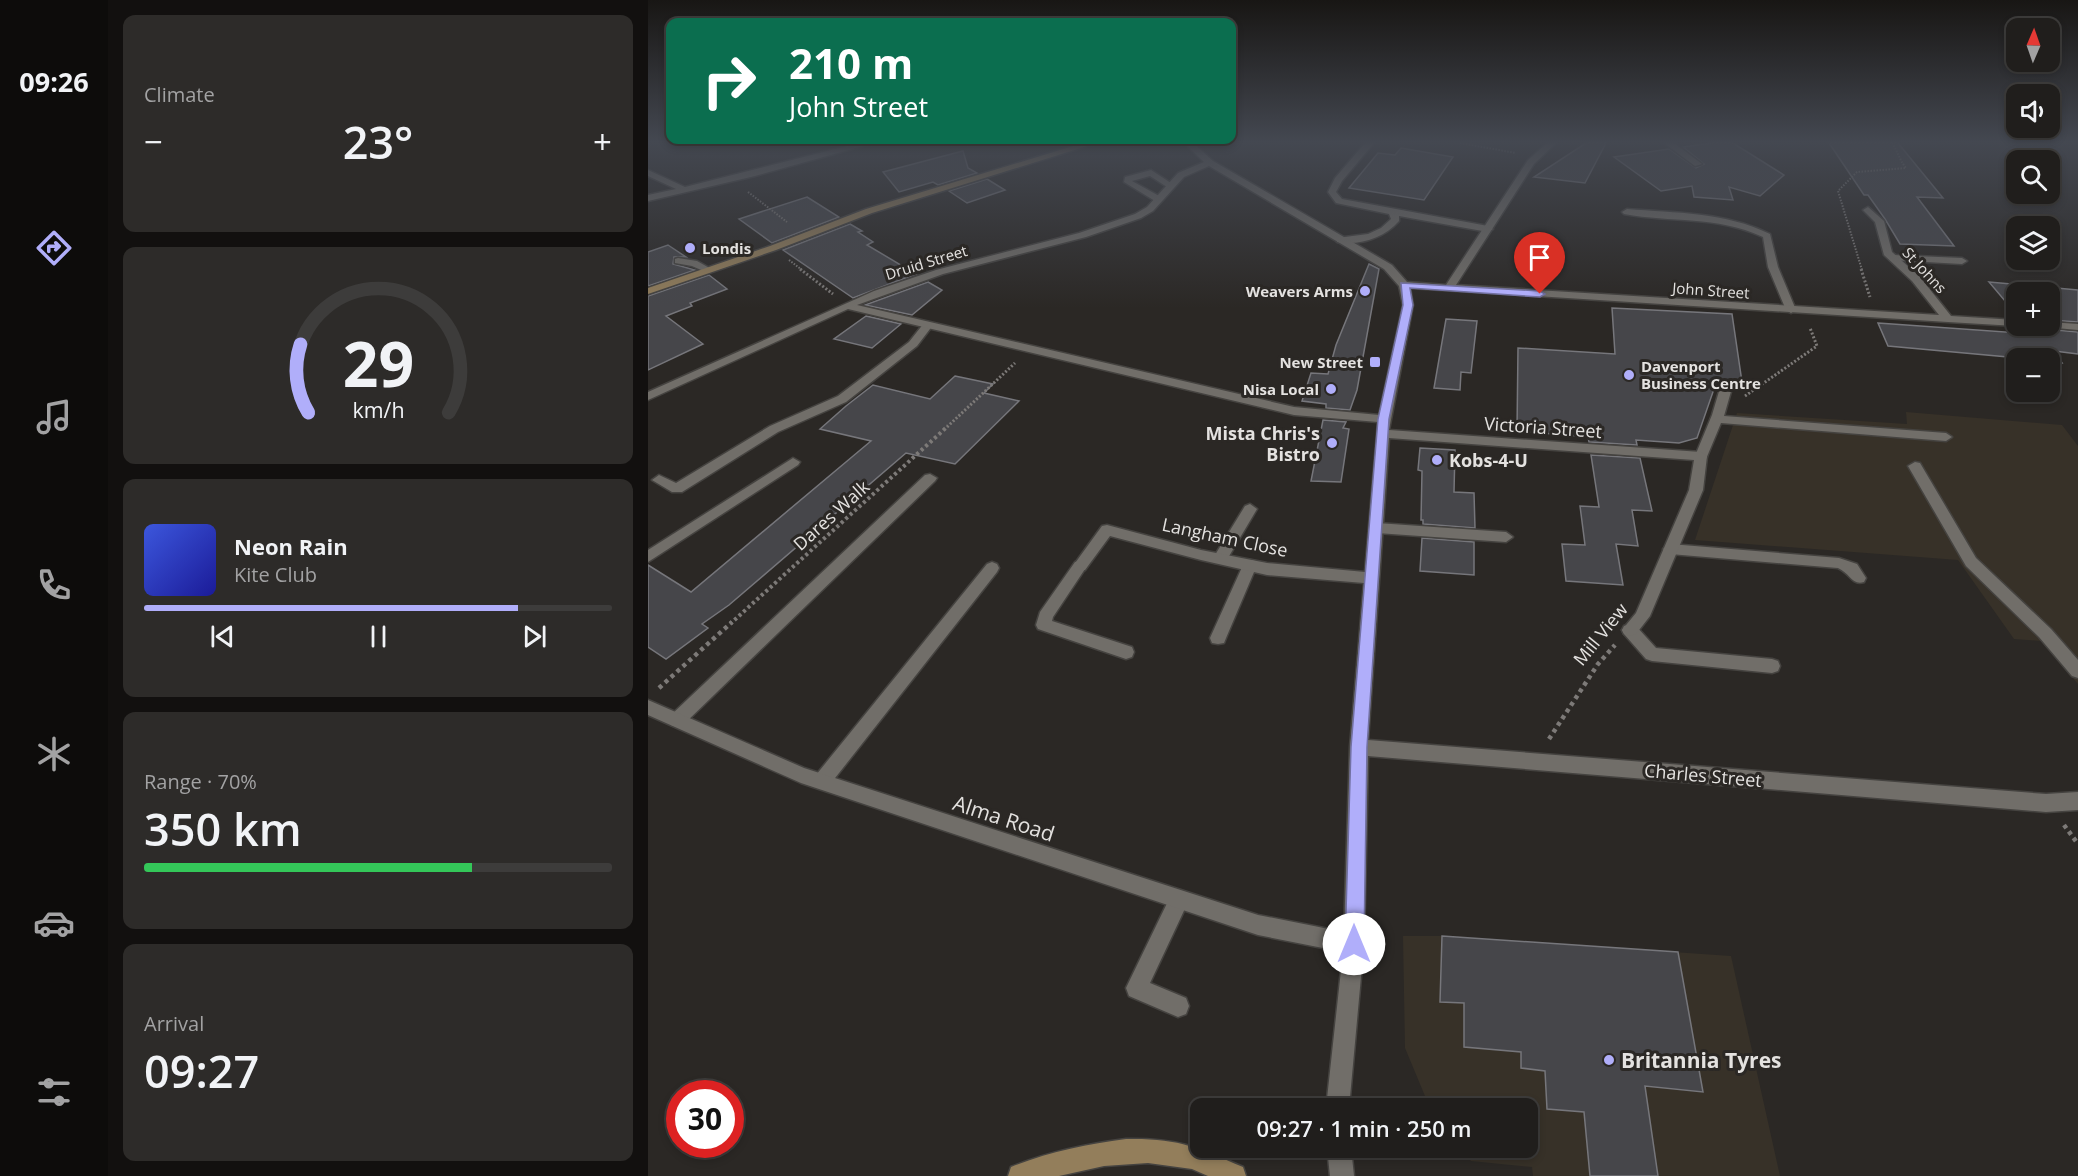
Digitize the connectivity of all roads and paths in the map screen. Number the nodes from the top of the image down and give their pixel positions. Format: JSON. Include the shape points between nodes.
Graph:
{"nodes":[{"id":1,"x":755,"y":198,"type":"edge"},
{"id":2,"x":912,"y":198,"type":"edge"},
{"id":3,"x":1154,"y":198,"type":"edge"},
{"id":4,"x":1269,"y":198,"type":"edge"},
{"id":5,"x":1337,"y":198,"type":"edge"},
{"id":6,"x":1508,"y":198,"type":"edge"},
{"id":7,"x":1158,"y":200,"type":"joint"},
{"id":8,"x":1868,"y":210,"type":"dead end"},
{"id":9,"x":1393,"y":212,"type":"junction"},
{"id":10,"x":1627,"y":212,"type":"dead end"},
{"id":11,"x":1488,"y":229,"type":"junction"},
{"id":12,"x":804,"y":236,"type":"junction"},
{"id":13,"x":1341,"y":240,"type":"junction"},
{"id":14,"x":773,"y":248,"type":"junction"},
{"id":15,"x":1893,"y":258,"type":"junction"},
{"id":16,"x":678,"y":261,"type":"dead end"},
{"id":17,"x":1962,"y":261,"type":"dead end"},
{"id":18,"x":708,"y":270,"type":"junction"},
{"id":19,"x":1404,"y":285,"type":"junction"},
{"id":20,"x":1449,"y":288,"type":"junction"},
{"id":21,"x":648,"y":291,"type":"edge"},
{"id":22,"x":848,"y":306,"type":"junction"},
{"id":23,"x":1791,"y":310,"type":"junction"},
{"id":24,"x":1804,"y":311,"type":"junction"},
{"id":25,"x":1948,"y":319,"type":"junction"},
{"id":26,"x":2006,"y":322,"type":"edge"},
{"id":27,"x":928,"y":325,"type":"junction"},
{"id":28,"x":2060,"y":326,"type":"edge"},
{"id":29,"x":2078,"y":327,"type":"edge"},
{"id":30,"x":1031,"y":349,"type":"junction"},
{"id":31,"x":1726,"y":388,"type":"dead end"},
{"id":32,"x":648,"y":396,"type":"edge"},
{"id":33,"x":1717,"y":417,"type":"junction"},
{"id":34,"x":1383,"y":426,"type":"junction"},
{"id":35,"x":1946,"y":437,"type":"dead end"},
{"id":36,"x":1701,"y":456,"type":"junction"},
{"id":37,"x":793,"y":462,"type":"dead end"},
{"id":38,"x":1915,"y":466,"type":"dead end"},
{"id":39,"x":930,"y":478,"type":"dead end"},
{"id":40,"x":659,"y":480,"type":"dead end"},
{"id":41,"x":1250,"y":509,"type":"dead end"},
{"id":42,"x":1377,"y":528,"type":"junction"},
{"id":43,"x":1506,"y":537,"type":"dead end"},
{"id":44,"x":1670,"y":549,"type":"junction"},
{"id":45,"x":648,"y":558,"type":"edge"},
{"id":46,"x":1220,"y":559,"type":"junction"},
{"id":47,"x":1250,"y":565,"type":"junction"},
{"id":48,"x":992,"y":568,"type":"dead end"},
{"id":49,"x":1373,"y":578,"type":"junction"},
{"id":50,"x":1859,"y":578,"type":"dead end"},
{"id":51,"x":1630,"y":630,"type":"junction"},
{"id":52,"x":1218,"y":638,"type":"dead end"},
{"id":53,"x":1126,"y":652,"type":"dead end"},
{"id":54,"x":1772,"y":666,"type":"dead end"},
{"id":55,"x":2078,"y":671,"type":"edge"},
{"id":56,"x":652,"y":699,"type":"edge"},
{"id":57,"x":677,"y":720,"type":"junction"},
{"id":58,"x":1359,"y":747,"type":"junction"},
{"id":59,"x":1534,"y":761,"type":"junction"},
{"id":60,"x":822,"y":782,"type":"junction"},
{"id":61,"x":2078,"y":801,"type":"edge"},
{"id":62,"x":1179,"y":900,"type":"junction"},
{"id":63,"x":1354,"y":944,"type":"junction"},
{"id":64,"x":1178,"y":1006,"type":"dead end"},
{"id":65,"x":1338,"y":1098,"type":"edge"},
{"id":66,"x":1340,"y":1158,"type":"edge"},
{"id":67,"x":1020,"y":1176,"type":"edge"},
{"id":68,"x":1234,"y":1176,"type":"edge"},
{"id":69,"x":1342,"y":1176,"type":"edge"}],
"edges":[{"from":1,"to":12,"type":"path"},
{"from":2,"to":12,"type":"main road"},
{"from":3,"to":7,"type":"street"},
{"from":4,"to":13,"type":"street"},
{"from":5,"to":9,"type":"street"},
{"from":6,"to":11,"type":"street"},
{"from":7,"to":22,"type":"street","name":"Druid Street","via":[[1141,215],[1084,236],[928,275]]},
{"from":8,"to":15,"type":"street","name":"St Johns","via":[[1879,221],[1887,253]]},
{"from":9,"to":11,"type":"street"},
{"from":9,"to":13,"type":"street","via":[[1396,219],[1387,230],[1367,239]]},
{"from":10,"to":23,"type":"street","via":[[1706,218],[1753,228],[1767,236],[1773,267]]},
{"from":11,"to":20,"type":"street"},
{"from":12,"to":14,"type":"main road"},
{"from":13,"to":19,"type":"street","via":[[1388,267]]},
{"from":14,"to":18,"type":"main road"},
{"from":14,"to":22,"type":"path"},
{"from":15,"to":17,"type":"street"},
{"from":15,"to":25,"type":"street","name":"St Johns","via":[[1916,279]]},
{"from":16,"to":18,"type":"street"},
{"from":18,"to":21,"type":"main road"},
{"from":19,"to":20,"type":"street","name":"John Street"},
{"from":19,"to":34,"type":"street","via":[[1408,305]]},
{"from":20,"to":23,"type":"street","name":"John Street"},
{"from":22,"to":27,"type":"street"},
{"from":22,"to":32,"type":"street","name":"Druid Street"},
{"from":23,"to":24,"type":"street","name":"John Street"},
{"from":24,"to":25,"type":"street","name":"John Street"},
{"from":24,"to":33,"type":"path","via":[[1817,346]]},
{"from":25,"to":26,"type":"street","name":"John Street"},
{"from":27,"to":30,"type":"street"},
{"from":27,"to":40,"type":"street","via":[[913,344],[842,399],[774,429],[677,489]]},
{"from":28,"to":29,"type":"street"},
{"from":30,"to":34,"type":"street","via":[[1294,411]]},
{"from":30,"to":56,"type":"path","name":"Dares Walk"},
{"from":31,"to":33,"type":"street","name":"Mill View"},
{"from":33,"to":35,"type":"street"},
{"from":33,"to":36,"type":"street","name":"Mill View"},
{"from":34,"to":36,"type":"street","name":"Victoria Street"},
{"from":34,"to":42,"type":"street"},
{"from":36,"to":44,"type":"street","name":"Mill View","via":[[1696,490]]},
{"from":37,"to":45,"type":"street"},
{"from":38,"to":55,"type":"street","via":[[1971,562],[2045,633]]},
{"from":39,"to":57,"type":"street"},
{"from":41,"to":46,"type":"street"},
{"from":42,"to":43,"type":"street"},
{"from":42,"to":49,"type":"street"},
{"from":44,"to":50,"type":"street","via":[[1839,563],[1852,568]]},
{"from":44,"to":51,"type":"street","name":"Mill View","via":[[1642,616]]},
{"from":46,"to":47,"type":"street","name":"Langham Close"},
{"from":46,"to":53,"type":"street","name":"Langham Close","via":[[1107,530],[1045,616],[1044,625]]},
{"from":47,"to":49,"type":"street","name":"Langham Close"},
{"from":47,"to":52,"type":"street"},
{"from":48,"to":60,"type":"street"},
{"from":49,"to":58,"type":"street"},
{"from":51,"to":54,"type":"street","via":[[1652,654]]},
{"from":51,"to":59,"type":"path","name":"Mill View","via":[[1598,664]]},
{"from":56,"to":57,"type":"street","name":"Alma Road"},
{"from":57,"to":60,"type":"street","name":"Alma Road"},
{"from":58,"to":59,"type":"street","name":"Charles Street"},
{"from":58,"to":63,"type":"street"},
{"from":59,"to":61,"type":"street","name":"Charles Street","via":[[2046,802]]},
{"from":60,"to":62,"type":"street","name":"Alma Road"},
{"from":62,"to":63,"type":"street","name":"Alma Road","via":[[1258,925]]},
{"from":62,"to":64,"type":"street","via":[[1137,988]]},
{"from":63,"to":65,"type":"street"},
{"from":66,"to":69,"type":"street"},
{"from":67,"to":68,"type":"main road","via":[[1069,1160],[1136,1150],[1167,1151],[1195,1158]]}]}
